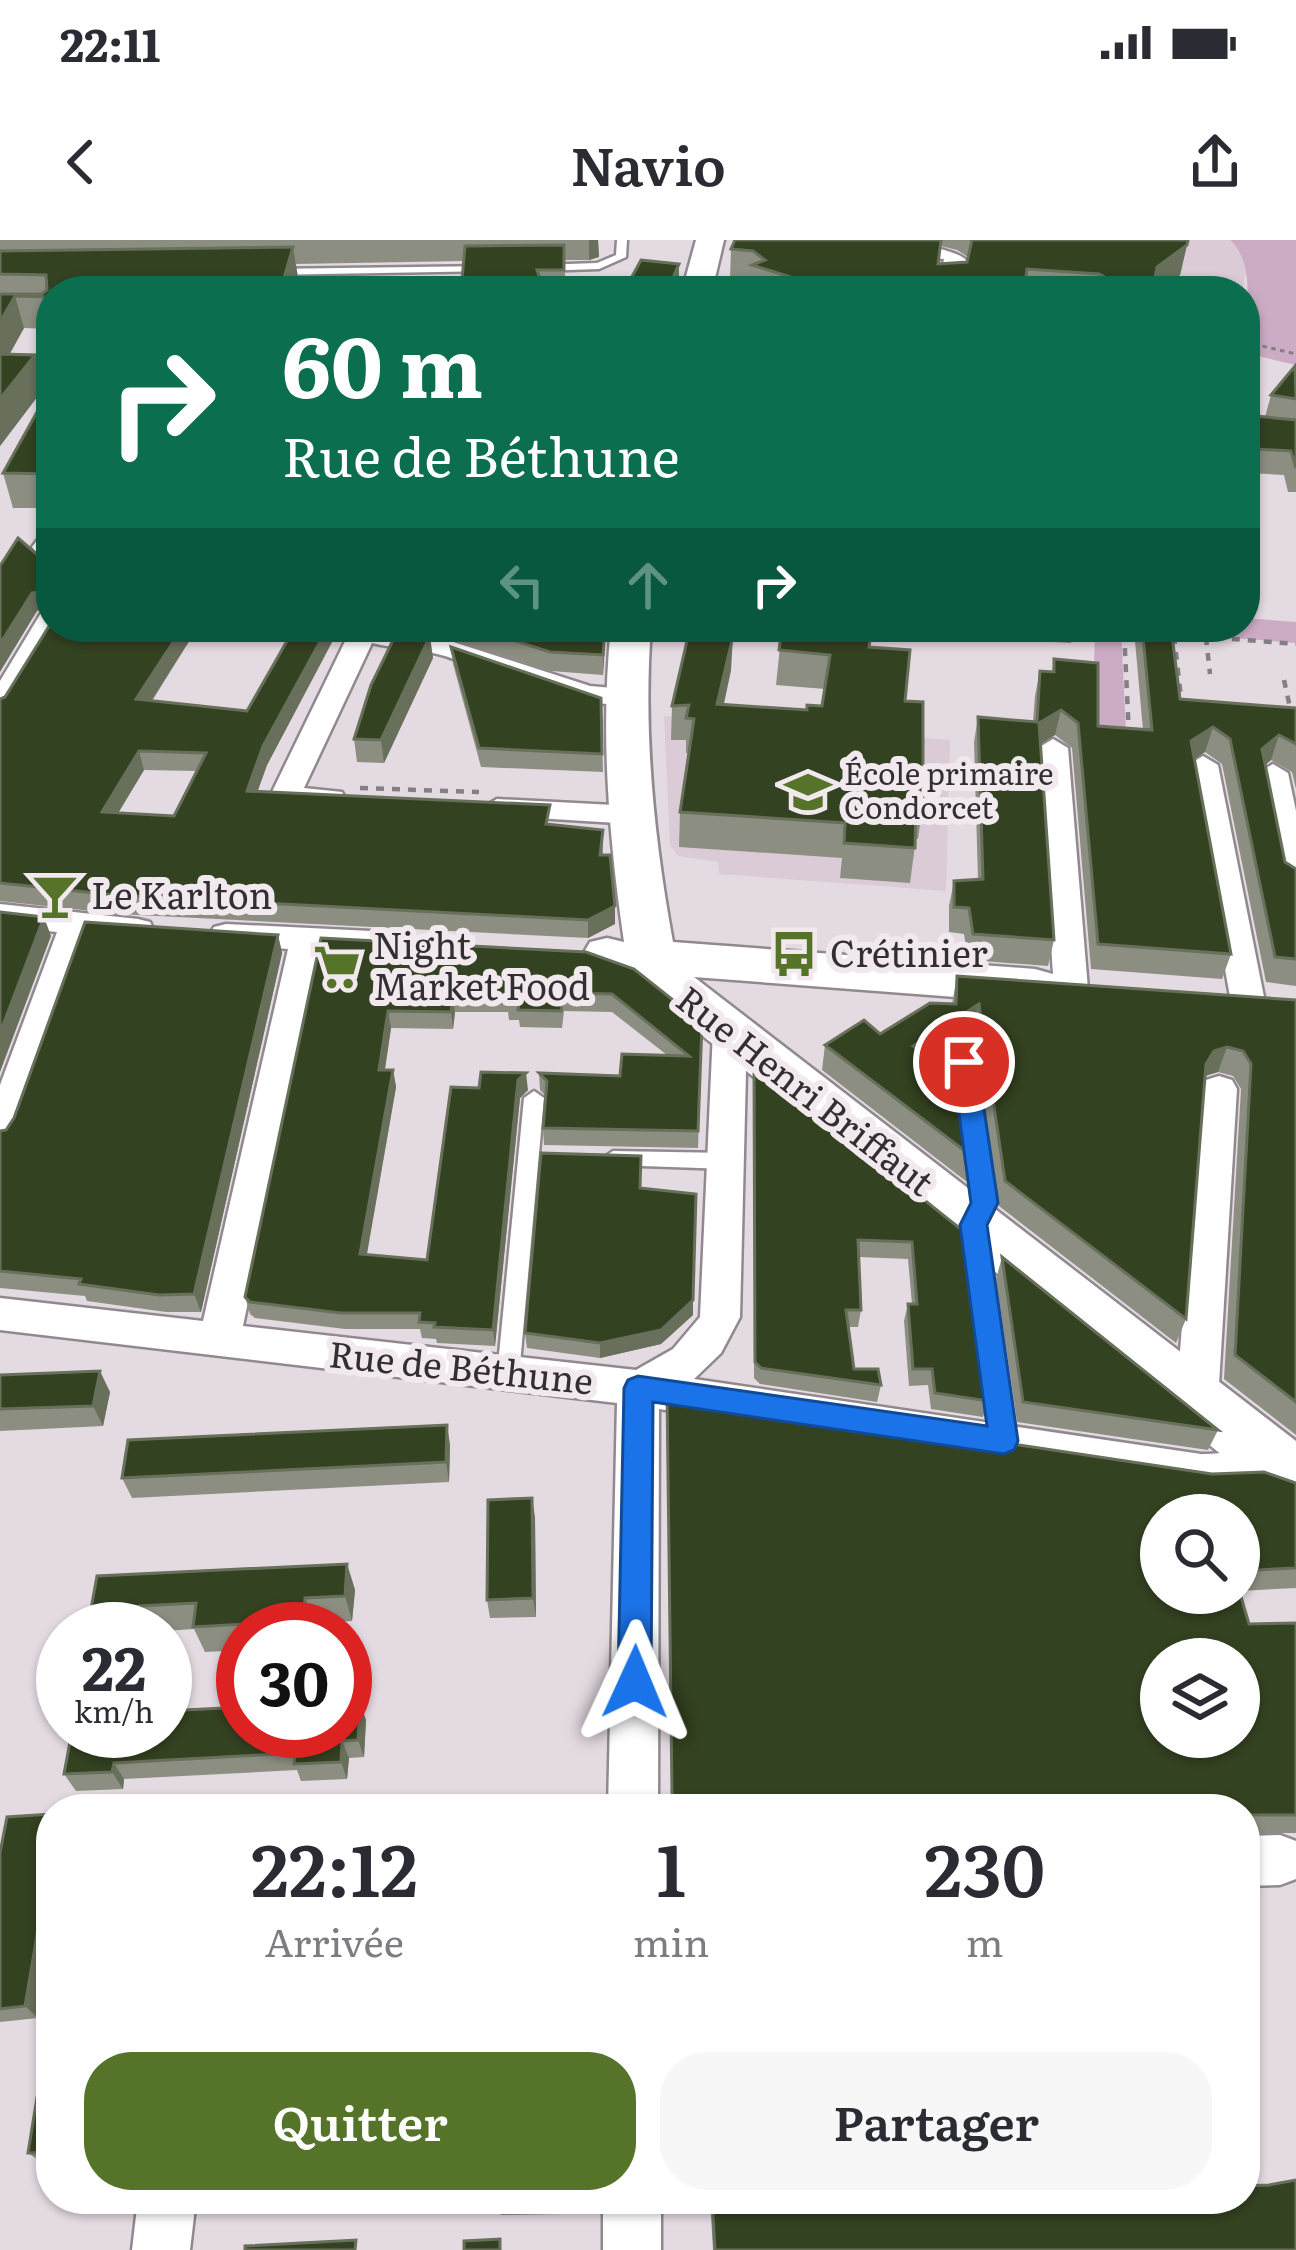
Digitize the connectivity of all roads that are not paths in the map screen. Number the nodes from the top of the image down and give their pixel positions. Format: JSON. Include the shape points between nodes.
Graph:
{"nodes":[{"id":1,"x":622,"y":240,"type":"edge"},
{"id":2,"x":710,"y":240,"type":"edge"},
{"id":3,"x":820,"y":240,"type":"edge"},
{"id":4,"x":250,"y":272,"type":"edge"},
{"id":5,"x":701,"y":276,"type":"edge"},
{"id":6,"x":952,"y":276,"type":"edge"},
{"id":7,"x":36,"y":376,"type":"edge"},
{"id":8,"x":0,"y":377,"type":"edge"},
{"id":9,"x":37,"y":642,"type":"edge"},
{"id":10,"x":359,"y":642,"type":"edge"},
{"id":11,"x":410,"y":642,"type":"edge"},
{"id":12,"x":630,"y":642,"type":"edge"},
{"id":13,"x":625,"y":696,"type":"junction"},
{"id":14,"x":0,"y":705,"type":"edge"},
{"id":15,"x":1053,"y":748,"type":"dead end"},
{"id":16,"x":1203,"y":765,"type":"dead end"},
{"id":17,"x":1273,"y":773,"type":"edge"},
{"id":18,"x":360,"y":794,"type":"edge"},
{"id":19,"x":480,"y":799,"type":"edge"},
{"id":20,"x":633,"y":814,"type":"junction"},
{"id":21,"x":1296,"y":886,"type":"edge"},
{"id":22,"x":0,"y":915,"type":"edge"},
{"id":23,"x":76,"y":925,"type":"junction"},
{"id":24,"x":307,"y":939,"type":"junction"},
{"id":25,"x":399,"y":944,"type":"edge"},
{"id":26,"x":654,"y":974,"type":"junction"},
{"id":27,"x":1093,"y":990,"type":"joint"},
{"id":28,"x":1249,"y":1002,"type":"edge"},
{"id":29,"x":13,"y":1055,"type":"edge"},
{"id":30,"x":964,"y":1062,"type":"dead end"},
{"id":31,"x":1219,"y":1089,"type":"dead end"},
{"id":32,"x":535,"y":1098,"type":"dead end"},
{"id":33,"x":0,"y":1134,"type":"edge"},
{"id":34,"x":595,"y":1158,"type":"edge"},
{"id":35,"x":728,"y":1161,"type":"junction"},
{"id":36,"x":974,"y":1225,"type":"junction"},
{"id":37,"x":0,"y":1314,"type":"edge"},
{"id":38,"x":219,"y":1341,"type":"junction"},
{"id":39,"x":698,"y":1353,"type":"junction"},
{"id":40,"x":508,"y":1375,"type":"junction"},
{"id":41,"x":638,"y":1388,"type":"junction"},
{"id":42,"x":718,"y":1400,"type":"junction"},
{"id":43,"x":1198,"y":1401,"type":"junction"},
{"id":44,"x":1004,"y":1441,"type":"junction"},
{"id":45,"x":1286,"y":1470,"type":"edge"},
{"id":46,"x":633,"y":1794,"type":"edge"},
{"id":47,"x":165,"y":2214,"type":"edge"},
{"id":48,"x":632,"y":2214,"type":"edge"},
{"id":49,"x":161,"y":2250,"type":"edge"},
{"id":50,"x":632,"y":2250,"type":"edge"}],
"edges":[{"from":1,"to":4,"type":"lane","via":[[619,260],[599,266]]},
{"from":2,"to":5,"type":"street"},
{"from":3,"to":6,"type":"street","via":[[950,254]]},
{"from":7,"to":8,"type":"street"},
{"from":9,"to":14,"type":"street"},
{"from":10,"to":18,"type":"street","via":[[284,796]]},
{"from":11,"to":13,"type":"street","via":[[587,694]]},
{"from":12,"to":13,"type":"street"},
{"from":13,"to":20,"type":"street"},
{"from":15,"to":27,"type":"street"},
{"from":16,"to":28,"type":"street"},
{"from":17,"to":21,"type":"street"},
{"from":19,"to":20,"type":"street"},
{"from":20,"to":26,"type":"street"},
{"from":22,"to":23,"type":"street"},
{"from":23,"to":24,"type":"street"},
{"from":23,"to":29,"type":"street"},
{"from":24,"to":25,"type":"street"},
{"from":24,"to":38,"type":"street"},
{"from":26,"to":27,"type":"street","via":[[745,964]]},
{"from":26,"to":35,"type":"street"},
{"from":26,"to":36,"type":"street","name":"Rue Henri Briffaut"},
{"from":29,"to":33,"type":"street"},
{"from":30,"to":36,"type":"lane","via":[[985,1203]]},
{"from":31,"to":43,"type":"street"},
{"from":32,"to":40,"type":"lane","via":[[540,1156]]},
{"from":34,"to":35,"type":"lane"},
{"from":35,"to":39,"type":"street","via":[[725,1292],[712,1337]]},
{"from":36,"to":43,"type":"street","name":"Rue Henri Briffaut"},
{"from":36,"to":44,"type":"lane"},
{"from":37,"to":38,"type":"street","name":"Rue de Béthune"},
{"from":38,"to":40,"type":"street","name":"Rue de Béthune"},
{"from":39,"to":41,"type":"street"},
{"from":39,"to":42,"type":"street","via":[[700,1378]]},
{"from":40,"to":41,"type":"street","name":"Rue de Béthune"},
{"from":41,"to":42,"type":"street","name":"Rue de Béthune"},
{"from":41,"to":46,"type":"street"},
{"from":42,"to":44,"type":"street","name":"Rue de Béthune"},
{"from":43,"to":45,"type":"street","name":"Rue Henri Briffaut"},
{"from":44,"to":45,"type":"street","name":"Rue de Béthune","via":[[1201,1473]]},
{"from":47,"to":49,"type":"street"},
{"from":48,"to":50,"type":"street"}]}
